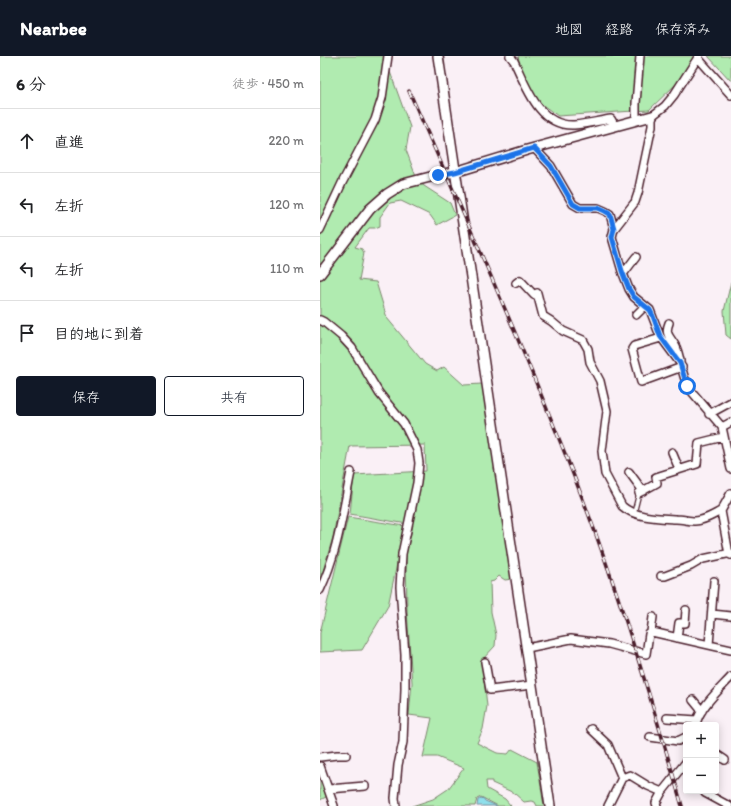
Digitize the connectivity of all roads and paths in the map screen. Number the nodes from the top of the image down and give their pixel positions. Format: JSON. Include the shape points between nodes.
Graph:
{"nodes":[{"id":1,"x":388,"y":56,"type":"edge"},
{"id":2,"x":438,"y":56,"type":"edge"},
{"id":3,"x":510,"y":56,"type":"edge"},
{"id":4,"x":640,"y":56,"type":"edge"},
{"id":5,"x":699,"y":57,"type":"edge"},
{"id":6,"x":731,"y":95,"type":"edge"},
{"id":7,"x":652,"y":116,"type":"junction"},
{"id":8,"x":636,"y":120,"type":"junction"},
{"id":9,"x":615,"y":126,"type":"junction"},
{"id":10,"x":534,"y":148,"type":"junction"},
{"id":11,"x":455,"y":172,"type":"junction"},
{"id":12,"x":614,"y":229,"type":"junction"},
{"id":13,"x":320,"y":230,"type":"edge"},
{"id":14,"x":636,"y":257,"type":"dead end"},
{"id":15,"x":320,"y":274,"type":"edge"},
{"id":16,"x":623,"y":274,"type":"junction"},
{"id":17,"x":516,"y":283,"type":"dead end"},
{"id":18,"x":645,"y":306,"type":"junction"},
{"id":19,"x":636,"y":314,"type":"dead end"},
{"id":20,"x":322,"y":321,"type":"edge"},
{"id":21,"x":669,"y":323,"type":"dead end"},
{"id":22,"x":661,"y":338,"type":"junction"},
{"id":23,"x":681,"y":365,"type":"junction"},
{"id":24,"x":731,"y":402,"type":"edge"},
{"id":25,"x":709,"y":414,"type":"junction"},
{"id":26,"x":731,"y":422,"type":"edge"},
{"id":27,"x":722,"y":427,"type":"junction"},
{"id":28,"x":723,"y":437,"type":"junction"},
{"id":29,"x":672,"y":452,"type":"dead end"},
{"id":30,"x":730,"y":456,"type":"edge"},
{"id":31,"x":679,"y":469,"type":"junction"},
{"id":32,"x":731,"y":470,"type":"edge"},
{"id":33,"x":351,"y":472,"type":"dead end"},
{"id":34,"x":630,"y":472,"type":"dead end"},
{"id":35,"x":641,"y":492,"type":"junction"},
{"id":36,"x":731,"y":493,"type":"edge"},
{"id":37,"x":721,"y":511,"type":"junction"},
{"id":38,"x":634,"y":513,"type":"junction"},
{"id":39,"x":730,"y":554,"type":"edge"},
{"id":40,"x":660,"y":576,"type":"dead end"},
{"id":41,"x":714,"y":581,"type":"dead end"},
{"id":42,"x":320,"y":590,"type":"edge"},
{"id":43,"x":686,"y":610,"type":"dead end"},
{"id":44,"x":712,"y":614,"type":"junction"},
{"id":45,"x":731,"y":616,"type":"edge"},
{"id":46,"x":653,"y":617,"type":"dead end"},
{"id":47,"x":651,"y":632,"type":"junction"},
{"id":48,"x":677,"y":638,"type":"junction"},
{"id":49,"x":709,"y":645,"type":"junction"},
{"id":50,"x":527,"y":648,"type":"junction"},
{"id":51,"x":731,"y":650,"type":"edge"},
{"id":52,"x":485,"y":662,"type":"dead end"},
{"id":53,"x":731,"y":677,"type":"edge"},
{"id":54,"x":532,"y":685,"type":"junction"},
{"id":55,"x":693,"y":700,"type":"dead end"},
{"id":56,"x":702,"y":711,"type":"junction"},
{"id":57,"x":667,"y":718,"type":"dead end"},
{"id":58,"x":696,"y":722,"type":"edge"},
{"id":59,"x":591,"y":729,"type":"dead end"},
{"id":60,"x":650,"y":737,"type":"dead end"},
{"id":61,"x":683,"y":738,"type":"edge"},
{"id":62,"x":346,"y":755,"type":"dead end"},
{"id":63,"x":719,"y":756,"type":"edge"},
{"id":64,"x":320,"y":757,"type":"edge"},
{"id":65,"x":725,"y":760,"type":"dead end"},
{"id":66,"x":320,"y":766,"type":"edge"},
{"id":67,"x":683,"y":766,"type":"edge"},
{"id":68,"x":622,"y":778,"type":"junction"},
{"id":69,"x":365,"y":786,"type":"dead end"},
{"id":70,"x":329,"y":789,"type":"junction"},
{"id":71,"x":662,"y":792,"type":"junction"},
{"id":72,"x":707,"y":794,"type":"edge"},
{"id":73,"x":334,"y":806,"type":"edge"},
{"id":74,"x":396,"y":806,"type":"edge"},
{"id":75,"x":550,"y":806,"type":"edge"},
{"id":76,"x":608,"y":806,"type":"edge"},
{"id":77,"x":656,"y":806,"type":"edge"},
{"id":78,"x":729,"y":806,"type":"edge"}],
"edges":[{"from":1,"to":13,"type":"street","via":[[382,98],[375,120]]},
{"from":2,"to":11,"type":"street"},
{"from":3,"to":9,"type":"street","via":[[532,100],[548,116],[558,122],[573,125],[611,118]]},
{"from":4,"to":8,"type":"street"},
{"from":5,"to":6,"type":"street"},
{"from":5,"to":7,"type":"street","via":[[674,95]]},
{"from":7,"to":8,"type":"street"},
{"from":7,"to":12,"type":"street","via":[[635,202]]},
{"from":8,"to":9,"type":"street"},
{"from":9,"to":10,"type":"street"},
{"from":10,"to":11,"type":"street"},
{"from":10,"to":12,"type":"street","via":[[551,166],[573,204],[580,208],[598,208],[610,214]]},
{"from":11,"to":15,"type":"street","via":[[414,180],[387,194],[370,209]]},
{"from":11,"to":50,"type":"street"},
{"from":12,"to":16,"type":"street","via":[[612,237]]},
{"from":14,"to":16,"type":"street"},
{"from":16,"to":18,"type":"street","via":[[634,297]]},
{"from":17,"to":38,"type":"street","via":[[520,280],[534,295],[537,293],[543,316],[583,340],[588,349],[590,362],[600,381],[607,411],[602,451],[605,474],[622,506]]},
{"from":18,"to":19,"type":"street"},
{"from":18,"to":22,"type":"street","via":[[650,310]]},
{"from":20,"to":74,"type":"street","via":[[352,348],[379,393],[404,424],[417,450],[419,463],[402,554],[400,587],[405,695]]},
{"from":21,"to":23,"type":"street","via":[[667,334],[677,348]]},
{"from":22,"to":23,"type":"street"},
{"from":22,"to":23,"type":"street","via":[[634,346],[632,349],[641,382]]},
{"from":23,"to":25,"type":"street","via":[[687,386]]},
{"from":24,"to":25,"type":"street"},
{"from":25,"to":27,"type":"street"},
{"from":26,"to":27,"type":"street"},
{"from":27,"to":28,"type":"street"},
{"from":28,"to":30,"type":"street"},
{"from":28,"to":31,"type":"street","via":[[700,444],[697,464]]},
{"from":29,"to":31,"type":"street"},
{"from":30,"to":32,"type":"street"},
{"from":31,"to":35,"type":"street","via":[[656,477],[657,483]]},
{"from":33,"to":42,"type":"street","via":[[339,535],[327,576]]},
{"from":34,"to":35,"type":"street"},
{"from":35,"to":38,"type":"lane"},
{"from":36,"to":37,"type":"street"},
{"from":37,"to":38,"type":"street","via":[[695,521],[657,519]]},
{"from":37,"to":39,"type":"street"},
{"from":39,"to":40,"type":"street","via":[[703,559],[691,566]]},
{"from":41,"to":44,"type":"street"},
{"from":43,"to":48,"type":"street","via":[[685,623],[679,623]]},
{"from":44,"to":45,"type":"street"},
{"from":44,"to":49,"type":"street"},
{"from":46,"to":47,"type":"street"},
{"from":47,"to":48,"type":"street"},
{"from":47,"to":50,"type":"street","via":[[646,654],[609,644],[571,640]]},
{"from":48,"to":49,"type":"street"},
{"from":49,"to":51,"type":"street"},
{"from":50,"to":54,"type":"street"},
{"from":52,"to":54,"type":"street","via":[[490,690]]},
{"from":53,"to":56,"type":"street"},
{"from":54,"to":75,"type":"street"},
{"from":55,"to":56,"type":"street"},
{"from":56,"to":58,"type":"street"},
{"from":57,"to":58,"type":"street"},
{"from":59,"to":68,"type":"street","via":[[608,745]]},
{"from":60,"to":61,"type":"street","via":[[678,741]]},
{"from":62,"to":64,"type":"street"},
{"from":63,"to":65,"type":"street"},
{"from":66,"to":70,"type":"street"},
{"from":67,"to":71,"type":"street"},
{"from":68,"to":71,"type":"street","via":[[630,775]]},
{"from":68,"to":76,"type":"street"},
{"from":69,"to":70,"type":"street"},
{"from":70,"to":73,"type":"street"},
{"from":71,"to":77,"type":"street"},
{"from":72,"to":78,"type":"street"}]}
